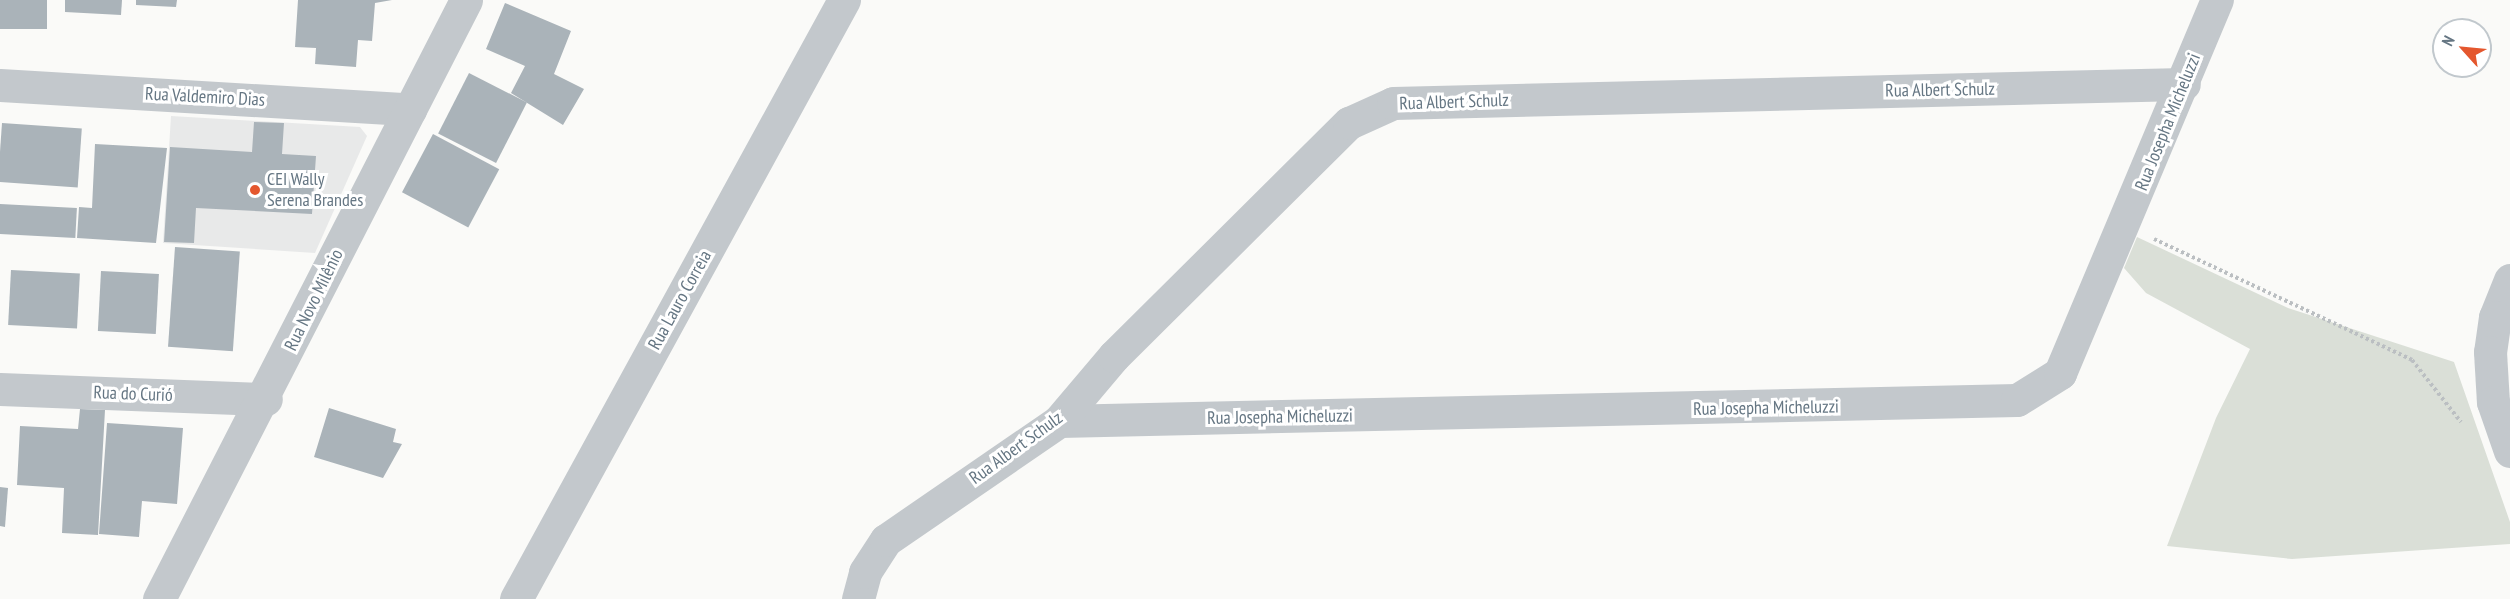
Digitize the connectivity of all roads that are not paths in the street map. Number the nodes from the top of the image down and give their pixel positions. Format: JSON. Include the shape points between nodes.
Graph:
{"nodes":[{"id":1,"x":466,"y":0,"type":"edge"},
{"id":2,"x":844,"y":0,"type":"edge"},
{"id":3,"x":2217,"y":0,"type":"edge"},
{"id":4,"x":2184,"y":84,"type":"junction"},
{"id":5,"x":0,"y":85,"type":"edge"},
{"id":6,"x":410,"y":109,"type":"junction"},
{"id":7,"x":2510,"y":280,"type":"edge"},
{"id":8,"x":2500,"y":352,"type":"edge"},
{"id":9,"x":0,"y":390,"type":"edge"},
{"id":10,"x":266,"y":399,"type":"junction"},
{"id":11,"x":1059,"y":422,"type":"junction"},
{"id":12,"x":2510,"y":450,"type":"edge"},
{"id":13,"x":159,"y":599,"type":"edge"},
{"id":14,"x":516,"y":599,"type":"edge"},
{"id":15,"x":858,"y":599,"type":"edge"}],
"edges":[{"from":1,"to":6,"type":"street","name":"Rua Novo Milênio"},
{"from":2,"to":14,"type":"street","name":"Rua Lauro Correia"},
{"from":3,"to":4,"type":"street","name":"Rua Josepha Micheluzzi"},
{"from":4,"to":11,"type":"street","name":"Rua Albert Schulz","via":[[1393,103],[1349,123],[1114,356]]},
{"from":4,"to":11,"type":"street","name":"Rua Josepha Micheluzzi","via":[[2060,373],[2017,400]]},
{"from":5,"to":6,"type":"street","name":"Rua Valdemiro Dias"},
{"from":6,"to":10,"type":"street","name":"Rua Novo Milênio"},
{"from":7,"to":8,"type":"street","via":[[2494,317]]},
{"from":8,"to":12,"type":"street","via":[[2493,402]]},
{"from":9,"to":10,"type":"street","name":"Rua do Curió"},
{"from":10,"to":13,"type":"street","name":"Rua Novo Milênio"},
{"from":11,"to":15,"type":"street","name":"Rua Albert Schulz","via":[[886,540],[865,572]]}]}
